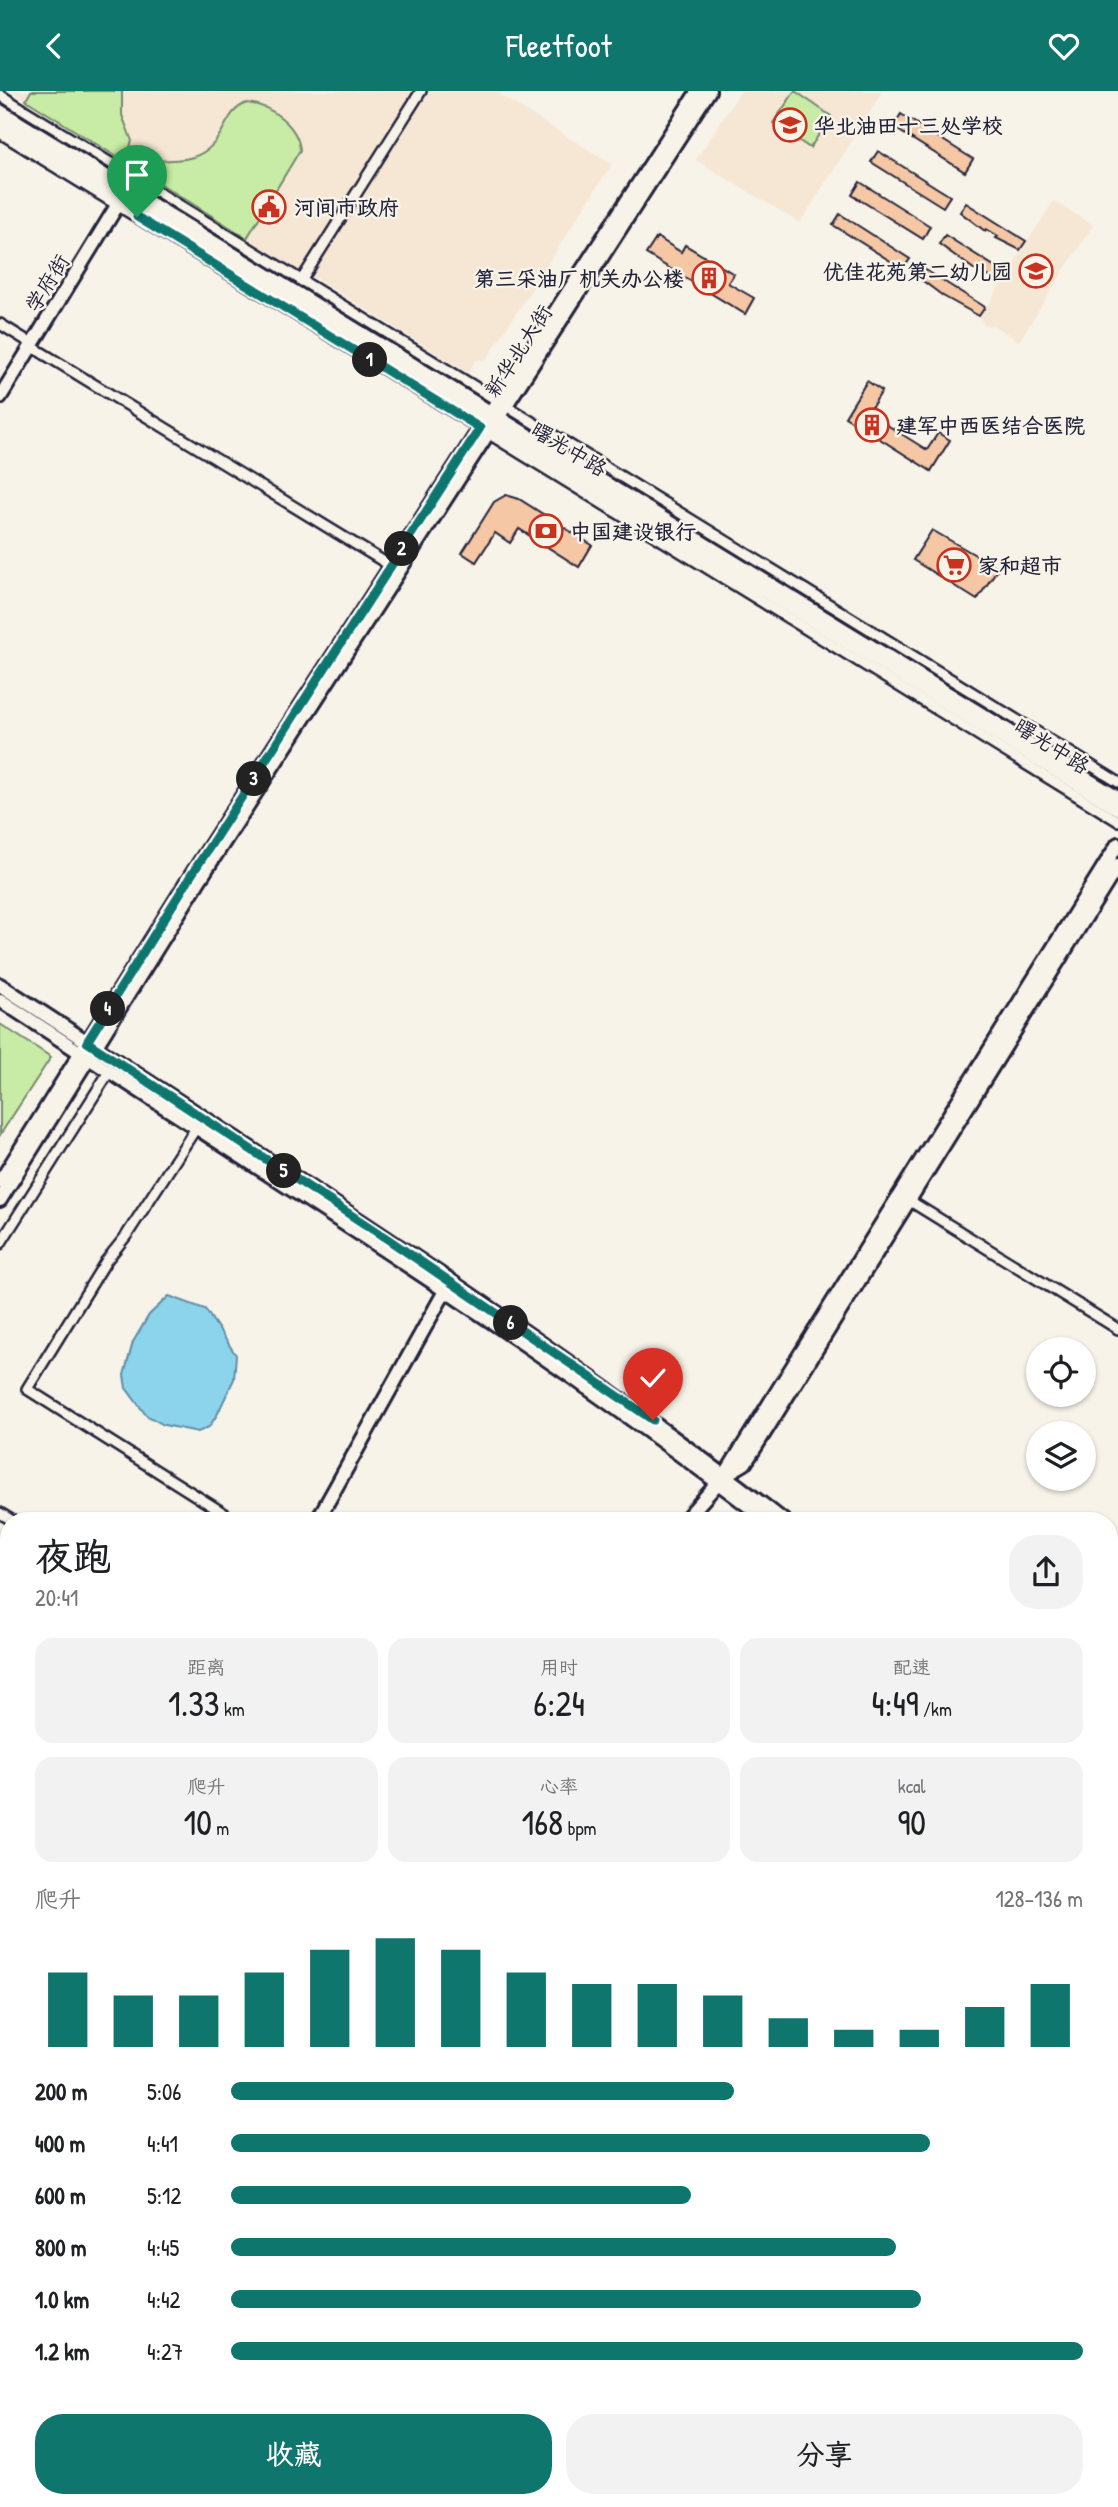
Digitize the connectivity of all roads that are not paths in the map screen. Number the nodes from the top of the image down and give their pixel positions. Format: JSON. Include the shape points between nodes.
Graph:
{"nodes":[{"id":1,"x":421,"y":91,"type":"edge"},
{"id":2,"x":698,"y":91,"type":"edge"},
{"id":3,"x":709,"y":91,"type":"edge"},
{"id":4,"x":0,"y":95,"type":"edge"},
{"id":5,"x":0,"y":111,"type":"edge"},
{"id":6,"x":0,"y":122,"type":"edge"},
{"id":7,"x":0,"y":134,"type":"edge"},
{"id":8,"x":119,"y":195,"type":"junction"},
{"id":9,"x":301,"y":281,"type":"junction"},
{"id":10,"x":0,"y":324,"type":"edge"},
{"id":11,"x":28,"y":343,"type":"junction"},
{"id":12,"x":0,"y":382,"type":"edge"},
{"id":13,"x":0,"y":397,"type":"edge"},
{"id":14,"x":492,"y":418,"type":"junction"},
{"id":15,"x":391,"y":566,"type":"junction"},
{"id":16,"x":1118,"y":782,"type":"edge"},
{"id":17,"x":1118,"y":798,"type":"edge"},
{"id":18,"x":1118,"y":809,"type":"edge"},
{"id":19,"x":1118,"y":821,"type":"edge"},
{"id":20,"x":1118,"y":844,"type":"edge"},
{"id":21,"x":1118,"y":865,"type":"edge"},
{"id":22,"x":0,"y":985,"type":"edge"},
{"id":23,"x":0,"y":1000,"type":"edge"},
{"id":24,"x":88,"y":1050,"type":"junction"},
{"id":25,"x":109,"y":1072,"type":"junction"},
{"id":26,"x":196,"y":1128,"type":"junction"},
{"id":27,"x":0,"y":1182,"type":"edge"},
{"id":28,"x":0,"y":1200,"type":"edge"},
{"id":29,"x":910,"y":1201,"type":"junction"},
{"id":30,"x":0,"y":1244,"type":"edge"},
{"id":31,"x":444,"y":1291,"type":"junction"},
{"id":32,"x":1118,"y":1329,"type":"edge"},
{"id":33,"x":721,"y":1479,"type":"junction"},
{"id":34,"x":222,"y":1512,"type":"edge"},
{"id":35,"x":322,"y":1512,"type":"edge"},
{"id":36,"x":692,"y":1512,"type":"edge"},
{"id":37,"x":758,"y":1512,"type":"edge"},
{"id":38,"x":770,"y":1512,"type":"edge"}],
"edges":[{"from":1,"to":9,"type":"street"},
{"from":2,"to":14,"type":"main road","name":"新华北大街"},
{"from":3,"to":14,"type":"main road","name":"新华北大街"},
{"from":4,"to":9,"type":"street"},
{"from":5,"to":8,"type":"main road","name":"曙光中路"},
{"from":6,"to":8,"type":"main road","name":"曙光中路"},
{"from":7,"to":8,"type":"street"},
{"from":8,"to":11,"type":"main road","name":"学府街"},
{"from":8,"to":14,"type":"main road","name":"曙光中路"},
{"from":9,"to":14,"type":"street"},
{"from":10,"to":11,"type":"street"},
{"from":11,"to":12,"type":"main road","name":"学府街"},
{"from":11,"to":13,"type":"main road","name":"学府街"},
{"from":11,"to":15,"type":"street"},
{"from":14,"to":15,"type":"main road","name":"新华北大街"},
{"from":14,"to":16,"type":"street"},
{"from":14,"to":17,"type":"main road","name":"曙光中路"},
{"from":14,"to":18,"type":"main road","name":"曙光中路"},
{"from":14,"to":19,"type":"street"},
{"from":14,"to":24,"type":"main road","name":"新华北大街"},
{"from":15,"to":24,"type":"main road","name":"新华北大街"},
{"from":20,"to":33,"type":"main road"},
{"from":21,"to":29,"type":"main road"},
{"from":22,"to":24,"type":"main road"},
{"from":23,"to":24,"type":"main road"},
{"from":24,"to":25,"type":"main road"},
{"from":24,"to":27,"type":"main road","name":"新华北大街"},
{"from":24,"to":28,"type":"main road","name":"新华北大街"},
{"from":24,"to":33,"type":"main road","via":[[536,1340],[653,1420]]},
{"from":25,"to":26,"type":"main road"},
{"from":25,"to":30,"type":"street"},
{"from":26,"to":31,"type":"main road"},
{"from":26,"to":34,"type":"street","via":[[27,1388]]},
{"from":29,"to":32,"type":"street"},
{"from":29,"to":33,"type":"main road","via":[[745,1463]]},
{"from":31,"to":33,"type":"main road"},
{"from":31,"to":35,"type":"main road"},
{"from":33,"to":36,"type":"main road"},
{"from":33,"to":37,"type":"main road"},
{"from":33,"to":38,"type":"main road"}]}
